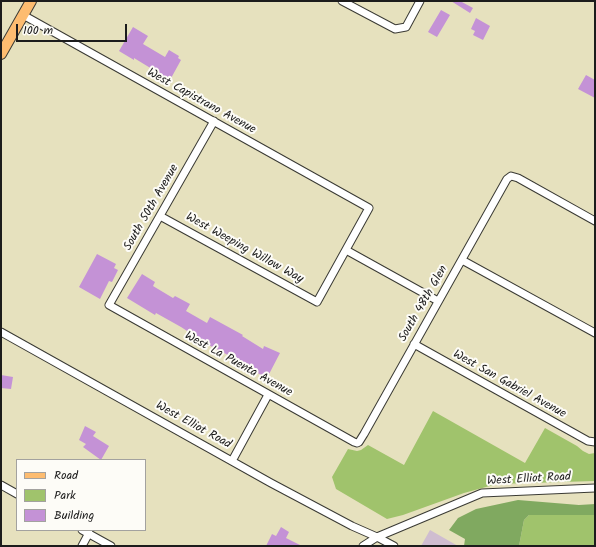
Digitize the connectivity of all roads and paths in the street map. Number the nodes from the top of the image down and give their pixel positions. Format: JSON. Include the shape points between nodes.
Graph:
{"nodes":[{"id":1,"x":31,"y":1,"type":"edge"},
{"id":2,"x":342,"y":1,"type":"edge"},
{"id":3,"x":420,"y":1,"type":"edge"},
{"id":4,"x":23,"y":15,"type":"junction"},
{"id":5,"x":1,"y":54,"type":"edge"},
{"id":6,"x":214,"y":122,"type":"junction"},
{"id":7,"x":160,"y":216,"type":"junction"},
{"id":8,"x":595,"y":221,"type":"edge"},
{"id":9,"x":346,"y":250,"type":"junction"},
{"id":10,"x":462,"y":260,"type":"junction"},
{"id":11,"x":438,"y":302,"type":"junction"},
{"id":12,"x":109,"y":305,"type":"joint"},
{"id":13,"x":1,"y":332,"type":"edge"},
{"id":14,"x":595,"y":333,"type":"edge"},
{"id":15,"x":414,"y":344,"type":"junction"},
{"id":16,"x":268,"y":395,"type":"junction"},
{"id":17,"x":595,"y":442,"type":"edge"},
{"id":18,"x":357,"y":443,"type":"joint"},
{"id":19,"x":232,"y":460,"type":"junction"},
{"id":20,"x":1,"y":485,"type":"edge"},
{"id":21,"x":595,"y":488,"type":"edge"},
{"id":22,"x":16,"y":493,"type":"edge"},
{"id":23,"x":86,"y":532,"type":"edge"},
{"id":24,"x":377,"y":537,"type":"junction"},
{"id":25,"x":82,"y":546,"type":"edge"},
{"id":26,"x":111,"y":546,"type":"edge"},
{"id":27,"x":363,"y":546,"type":"edge"},
{"id":28,"x":394,"y":546,"type":"edge"}],
"edges":[{"from":1,"to":4,"type":"main road"},
{"from":2,"to":3,"type":"street","via":[[395,29],[406,27]]},
{"from":4,"to":5,"type":"main road"},
{"from":4,"to":6,"type":"street","name":"West Capistrano Avenue"},
{"from":6,"to":7,"type":"street","name":"South 50th Avenue"},
{"from":6,"to":9,"type":"street","name":"West Capistrano Avenue","via":[[369,208]]},
{"from":7,"to":9,"type":"street","name":"West Weeping Willow Way","via":[[317,302]]},
{"from":7,"to":12,"type":"street","name":"South 50th Avenue"},
{"from":8,"to":10,"type":"street","name":"South 48th Glen","via":[[511,176],[505,182]]},
{"from":9,"to":11,"type":"street"},
{"from":10,"to":11,"type":"street","name":"South 48th Glen"},
{"from":10,"to":14,"type":"street"},
{"from":11,"to":15,"type":"street","name":"South 48th Glen"},
{"from":12,"to":16,"type":"street","name":"West La Puenta Avenue"},
{"from":13,"to":19,"type":"street","name":"West Elliot Road"},
{"from":15,"to":17,"type":"street","name":"West San Gabriel Avenue","via":[[588,441]]},
{"from":15,"to":18,"type":"street","name":"South 48th Glen"},
{"from":16,"to":18,"type":"street","name":"West La Puenta Avenue"},
{"from":16,"to":19,"type":"street"},
{"from":19,"to":24,"type":"street","name":"West Elliot Road","via":[[352,526]]},
{"from":20,"to":22,"type":"street"},
{"from":21,"to":24,"type":"street","name":"West Elliot Road","via":[[482,493]]},
{"from":23,"to":25,"type":"street"},
{"from":23,"to":26,"type":"street"},
{"from":24,"to":27,"type":"street"},
{"from":24,"to":28,"type":"street","name":"West Elliot Road"}]}
